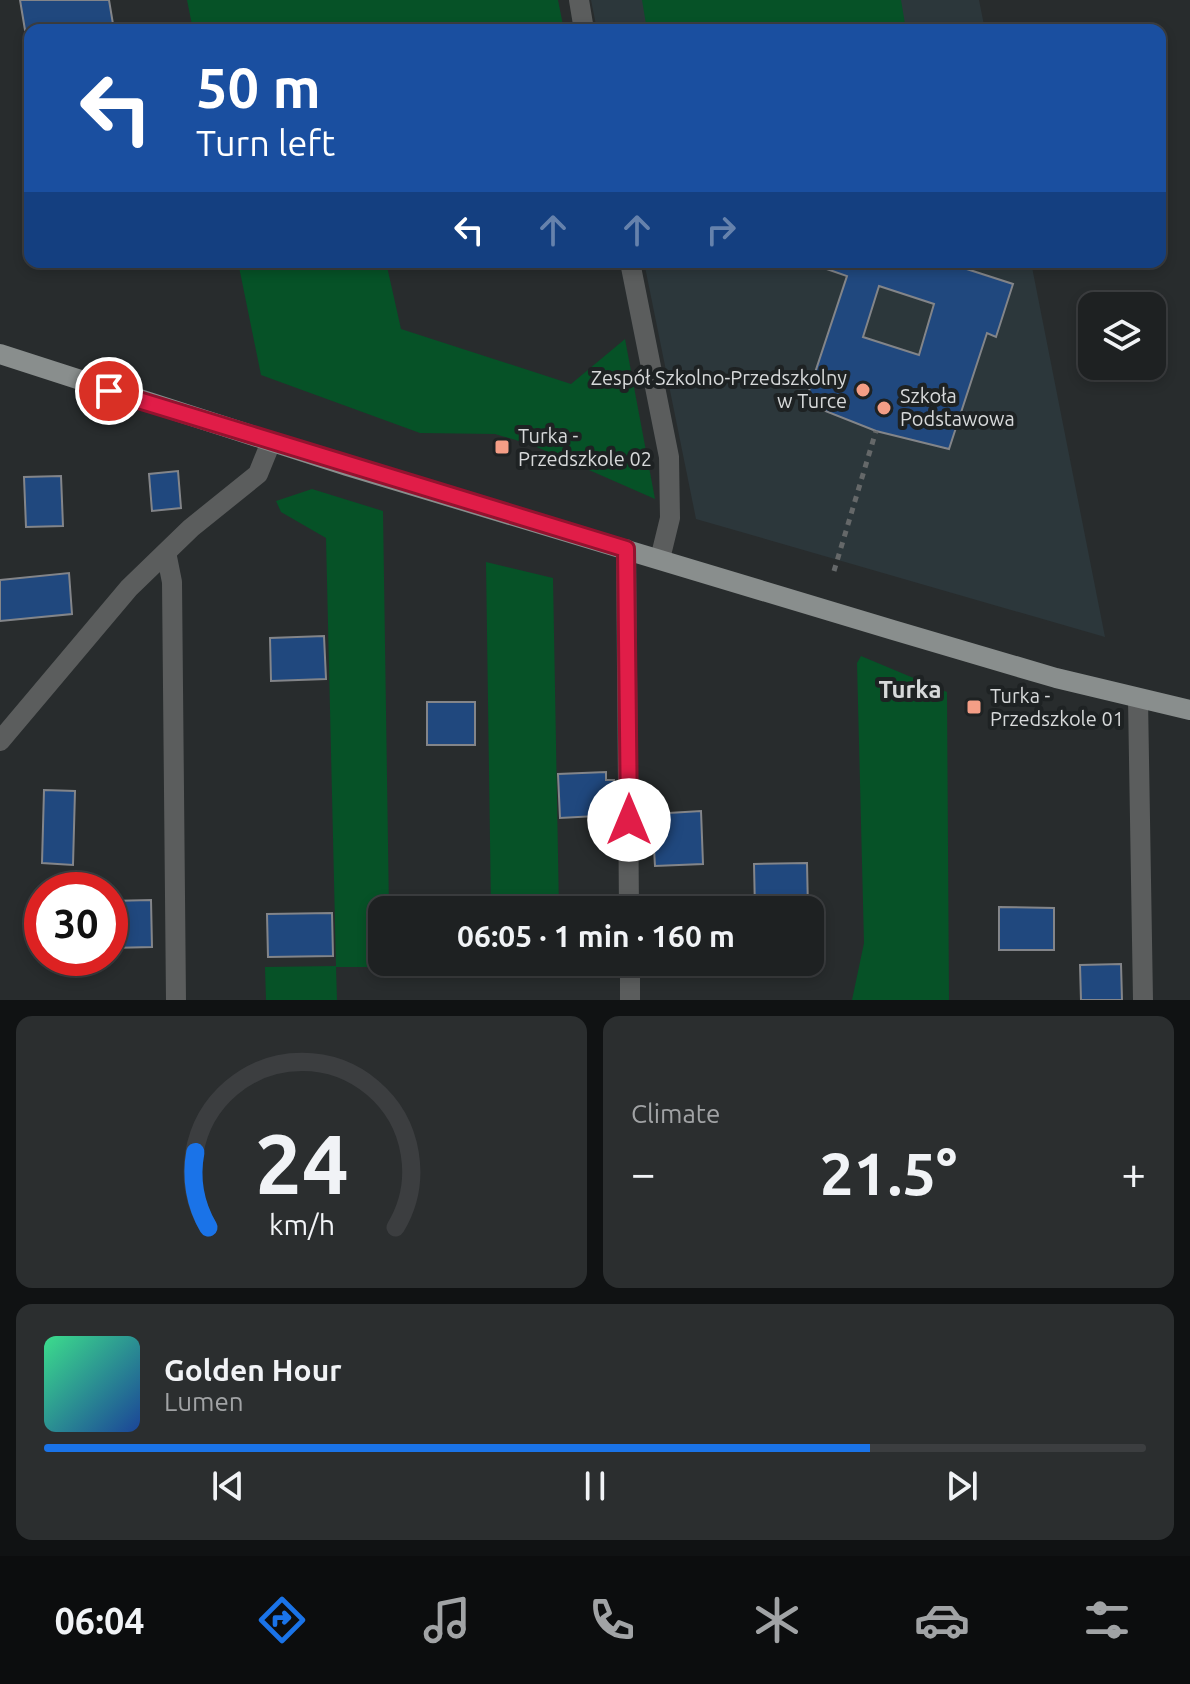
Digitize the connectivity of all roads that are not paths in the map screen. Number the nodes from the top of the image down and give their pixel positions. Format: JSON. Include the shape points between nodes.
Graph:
{"nodes":[{"id":1,"x":579,"y":0,"type":"edge"},
{"id":2,"x":583,"y":24,"type":"edge"},
{"id":3,"x":631,"y":268,"type":"edge"},
{"id":4,"x":0,"y":354,"type":"edge"},
{"id":5,"x":271,"y":442,"type":"junction"},
{"id":6,"x":626,"y":549,"type":"junction"},
{"id":7,"x":166,"y":552,"type":"junction"},
{"id":8,"x":660,"y":559,"type":"junction"},
{"id":9,"x":1138,"y":699,"type":"junction"},
{"id":10,"x":1190,"y":710,"type":"edge"},
{"id":11,"x":0,"y":741,"type":"edge"},
{"id":12,"x":629,"y":896,"type":"edge"},
{"id":13,"x":630,"y":976,"type":"edge"},
{"id":14,"x":176,"y":1000,"type":"edge"},
{"id":15,"x":630,"y":1000,"type":"edge"},
{"id":16,"x":1143,"y":1000,"type":"edge"}],
"edges":[{"from":1,"to":2,"type":"street"},
{"from":3,"to":8,"type":"street","via":[[669,457],[670,518]]},
{"from":4,"to":5,"type":"main road"},
{"from":5,"to":6,"type":"main road"},
{"from":5,"to":7,"type":"street","via":[[258,474]]},
{"from":6,"to":8,"type":"main road"},
{"from":6,"to":12,"type":"street"},
{"from":7,"to":11,"type":"street"},
{"from":7,"to":14,"type":"street","via":[[172,582]]},
{"from":8,"to":9,"type":"main road"},
{"from":9,"to":10,"type":"main road"},
{"from":9,"to":16,"type":"street"},
{"from":13,"to":15,"type":"street"}]}
